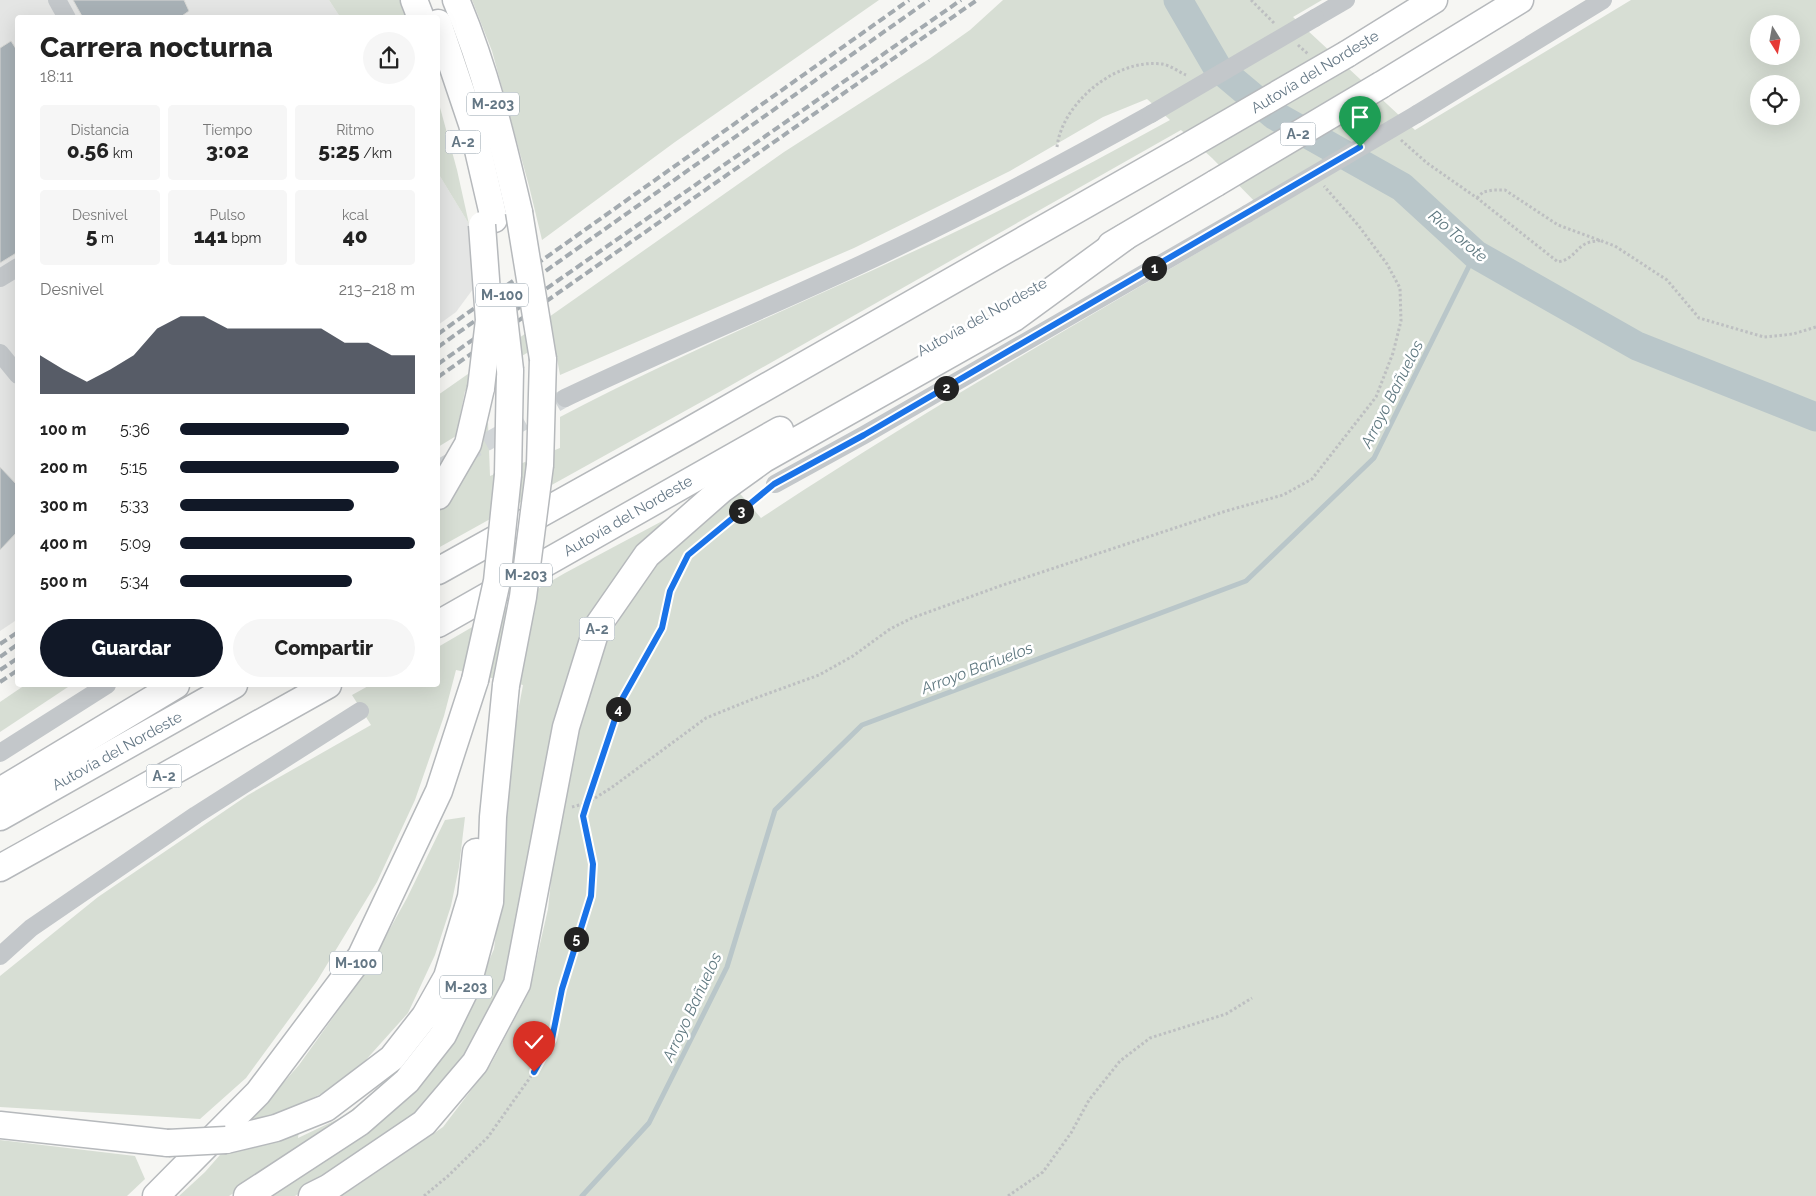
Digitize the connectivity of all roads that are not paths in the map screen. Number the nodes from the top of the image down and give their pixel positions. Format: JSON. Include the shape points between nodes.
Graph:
{"nodes":[{"id":1,"x":57,"y":0,"type":"edge"},
{"id":2,"x":414,"y":0,"type":"edge"},
{"id":3,"x":428,"y":0,"type":"edge"},
{"id":4,"x":456,"y":0,"type":"edge"},
{"id":5,"x":1346,"y":0,"type":"edge"},
{"id":6,"x":1434,"y":0,"type":"edge"},
{"id":7,"x":1520,"y":0,"type":"edge"},
{"id":8,"x":1604,"y":0,"type":"edge"},
{"id":9,"x":65,"y":15,"type":"edge"},
{"id":10,"x":420,"y":15,"type":"edge"},
{"id":11,"x":434,"y":15,"type":"edge"},
{"id":12,"x":440,"y":29,"type":"edge"},
{"id":13,"x":440,"y":67,"type":"edge"},
{"id":14,"x":488,"y":222,"type":"junction"},
{"id":15,"x":1125,"y":237,"type":"junction"},
{"id":16,"x":15,"y":269,"type":"edge"},
{"id":17,"x":0,"y":278,"type":"edge"},
{"id":18,"x":0,"y":353,"type":"edge"},
{"id":19,"x":15,"y":371,"type":"edge"},
{"id":20,"x":566,"y":398,"type":"tunnel mouth"},
{"id":21,"x":774,"y":484,"type":"road end"},
{"id":22,"x":440,"y":493,"type":"edge"},
{"id":23,"x":440,"y":570,"type":"edge"},
{"id":24,"x":440,"y":623,"type":"edge"},
{"id":25,"x":506,"y":685,"type":"junction"},
{"id":26,"x":104,"y":687,"type":"edge"},
{"id":27,"x":173,"y":687,"type":"edge"},
{"id":28,"x":230,"y":687,"type":"edge"},
{"id":29,"x":324,"y":687,"type":"edge"},
{"id":30,"x":360,"y":711,"type":"dead end"},
{"id":31,"x":0,"y":753,"type":"edge"},
{"id":32,"x":0,"y":791,"type":"edge"},
{"id":33,"x":0,"y":817,"type":"edge"},
{"id":34,"x":0,"y":868,"type":"edge"},
{"id":35,"x":0,"y":956,"type":"edge"},
{"id":36,"x":0,"y":1125,"type":"edge"},
{"id":37,"x":156,"y":1196,"type":"edge"},
{"id":38,"x":247,"y":1196,"type":"edge"},
{"id":39,"x":312,"y":1196,"type":"edge"}],
"edges":[{"from":1,"to":9,"type":"street"},
{"from":2,"to":10,"type":"highway"},
{"from":3,"to":11,"type":"highway"},
{"from":4,"to":25,"type":"highway","number":"M-203","bridge":true,"via":[[471,34],[498,120],[519,212],[544,359],[540,465],[523,597]]},
{"from":5,"to":20,"type":"street","bridge":true,"via":[[1058,165],[883,254]]},
{"from":6,"to":23,"type":"highway","name":"Autovía del Nordeste","bridge":true,"via":[[1183,149]]},
{"from":7,"to":15,"type":"highway","name":"Autovía del Nordeste","number":"A-2","bridge":true},
{"from":8,"to":21,"type":"street","bridge":true,"via":[[1247,214]]},
{"from":12,"to":14,"type":"highway","number":"M-203","via":[[472,124]]},
{"from":13,"to":14,"type":"highway","number":"A-2"},
{"from":14,"to":22,"type":"highway","number":"A-2","bridge":true,"via":[[489,320],[481,388],[468,444]]},
{"from":14,"to":37,"type":"highway","number":"M-100","bridge":true,"via":[[510,370],[508,474],[498,581],[475,680],[439,791],[361,956],[258,1093]]},
{"from":15,"to":24,"type":"highway","name":"Autovía del Nordeste","number":"A-2"},
{"from":15,"to":39,"type":"highway","number":"A-2","via":[[1014,318],[764,459],[721,490],[647,555],[597,627],[566,727],[517,984],[475,1063],[424,1123]]},
{"from":16,"to":17,"type":"street"},
{"from":18,"to":19,"type":"street"},
{"from":25,"to":36,"type":"highway","bridge":true,"via":[[485,759],[471,897],[447,977],[425,1016],[392,1058],[326,1108],[276,1128],[226,1140],[168,1143]]},
{"from":25,"to":38,"type":"highway","number":"M-203","via":[[493,817],[490,902],[468,984],[443,1035],[407,1081],[360,1122]]},
{"from":26,"to":31,"type":"street"},
{"from":27,"to":32,"type":"highway"},
{"from":28,"to":33,"type":"highway","name":"Autovía del Nordeste"},
{"from":29,"to":34,"type":"highway","number":"A-2"},
{"from":30,"to":35,"type":"street","via":[[196,815],[31,928]]}]}
